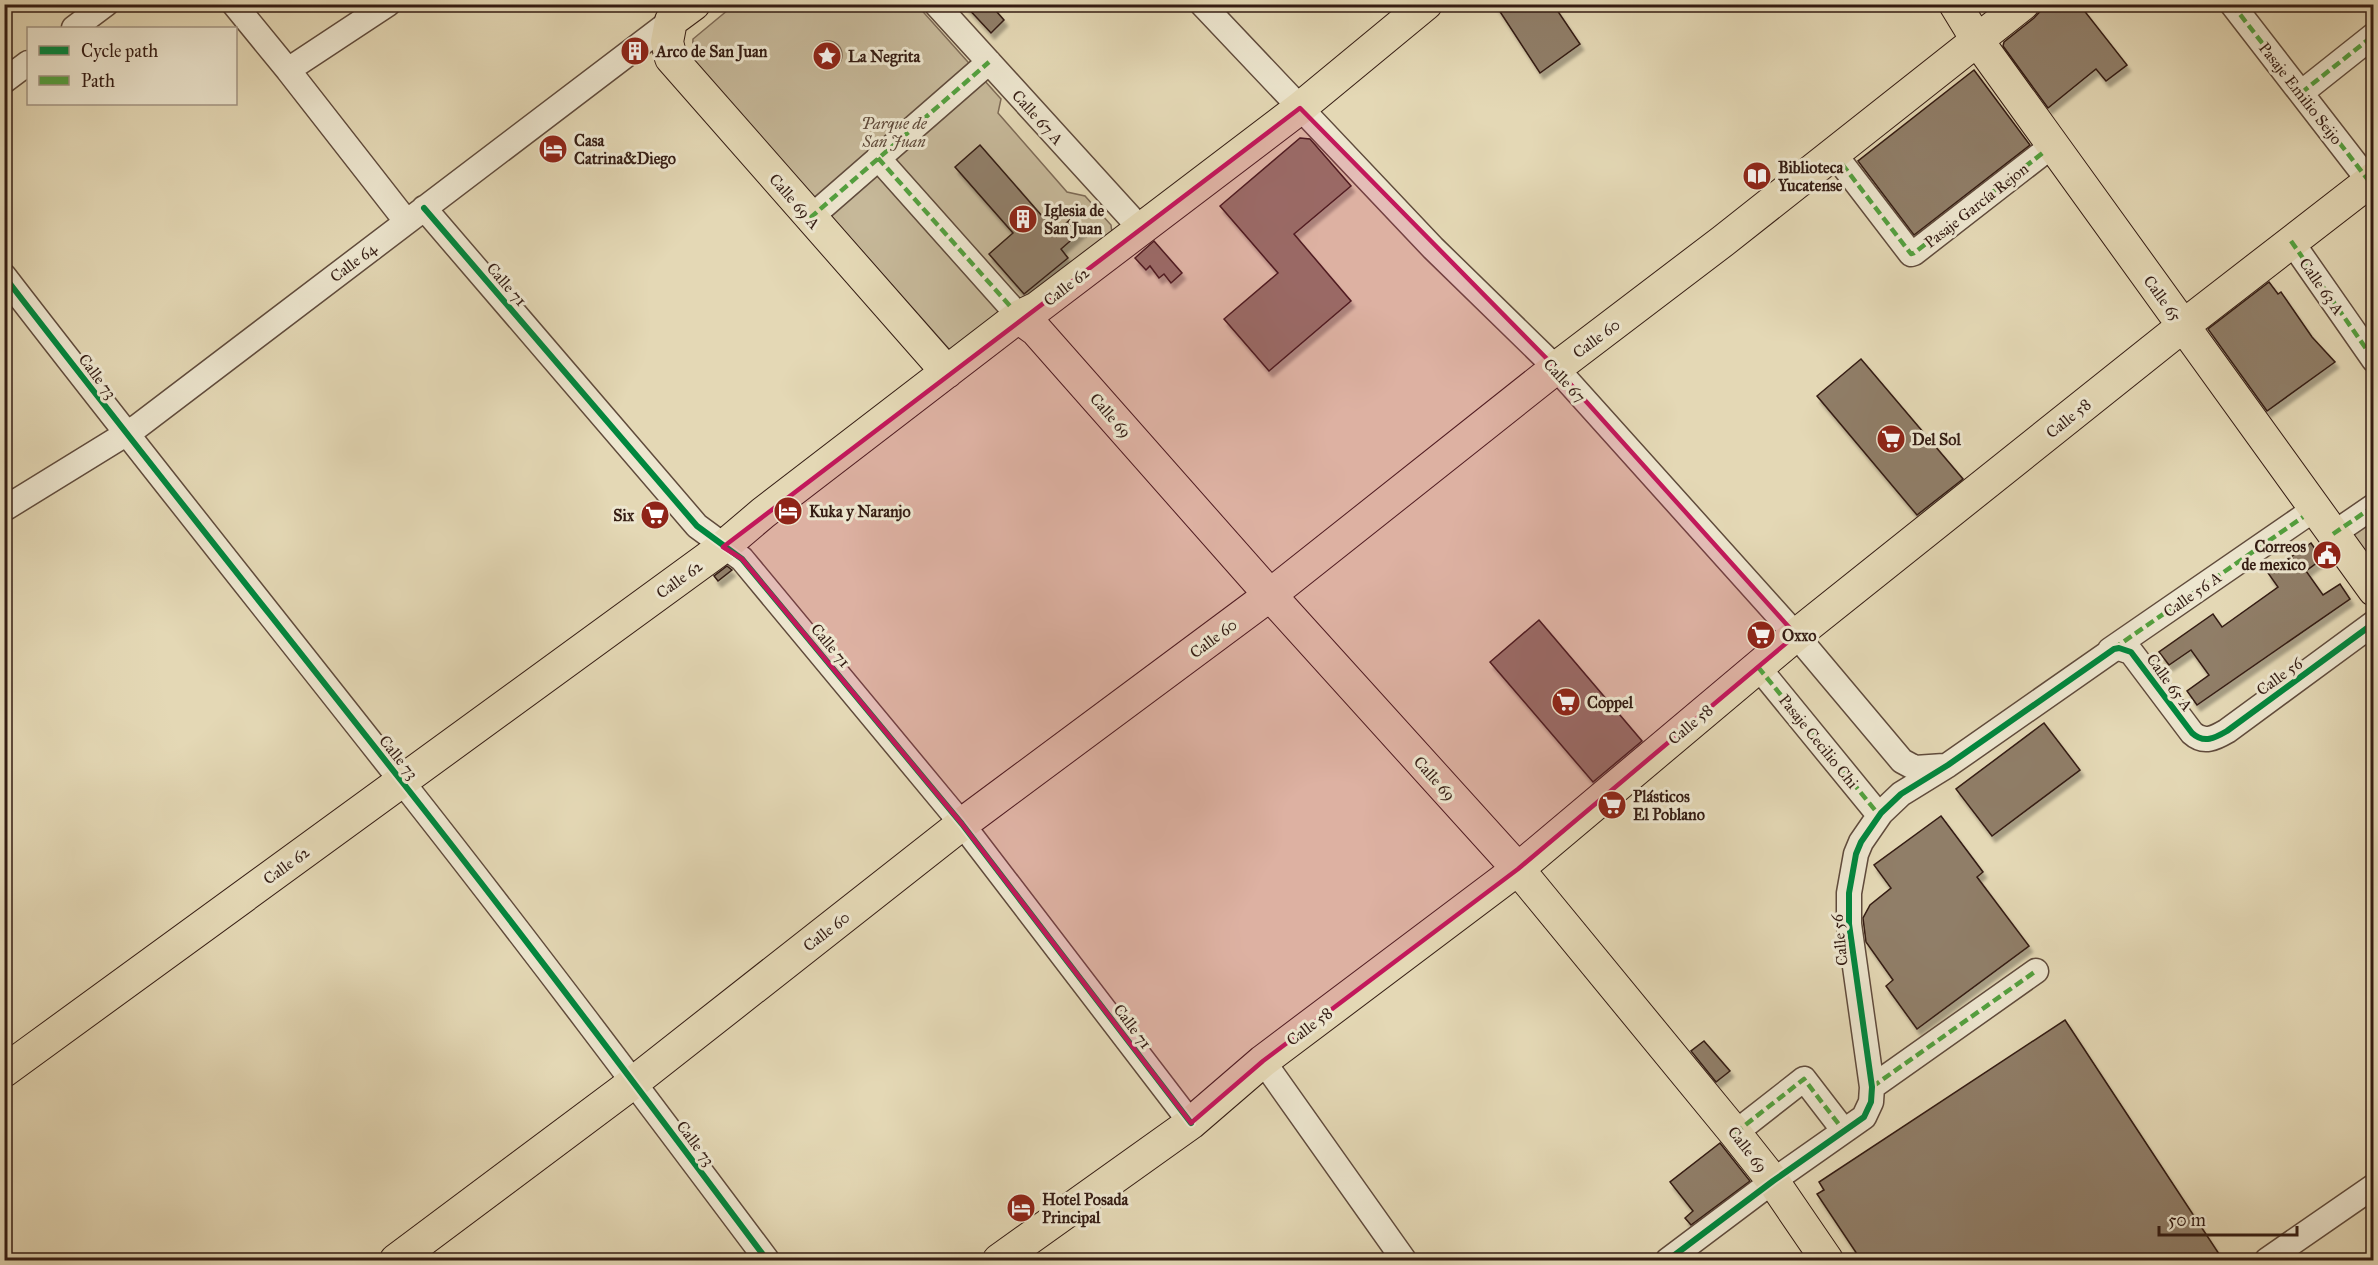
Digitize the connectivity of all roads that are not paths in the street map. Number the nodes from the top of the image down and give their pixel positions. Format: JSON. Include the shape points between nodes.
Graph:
{"nodes":[{"id":1,"x":106,"y":4,"type":"edge"},
{"id":2,"x":234,"y":4,"type":"edge"},
{"id":3,"x":388,"y":4,"type":"edge"},
{"id":4,"x":936,"y":4,"type":"edge"},
{"id":5,"x":1202,"y":4,"type":"edge"},
{"id":6,"x":1426,"y":4,"type":"edge"},
{"id":7,"x":1955,"y":4,"type":"edge"},
{"id":8,"x":2023,"y":4,"type":"edge"},
{"id":9,"x":2232,"y":4,"type":"edge"},
{"id":10,"x":683,"y":13,"type":"edge"},
{"id":11,"x":75,"y":27,"type":"edge"},
{"id":12,"x":2373,"y":35,"type":"edge"},
{"id":13,"x":1977,"y":40,"type":"junction"},
{"id":14,"x":989,"y":62,"type":"junction"},
{"id":15,"x":27,"y":64,"type":"edge"},
{"id":16,"x":288,"y":70,"type":"junction"},
{"id":17,"x":4,"y":81,"type":"edge"},
{"id":18,"x":2301,"y":93,"type":"junction"},
{"id":19,"x":1300,"y":108,"type":"junction"},
{"id":20,"x":2044,"y":152,"type":"dead end"},
{"id":21,"x":878,"y":158,"type":"junction"},
{"id":22,"x":1842,"y":164,"type":"dead end"},
{"id":23,"x":2371,"y":180,"type":"edge"},
{"id":24,"x":415,"y":214,"type":"junction"},
{"id":25,"x":810,"y":218,"type":"junction"},
{"id":26,"x":1140,"y":228,"type":"junction"},
{"id":27,"x":2291,"y":241,"type":"junction"},
{"id":28,"x":4,"y":276,"type":"edge"},
{"id":29,"x":1014,"y":312,"type":"junction"},
{"id":30,"x":2183,"y":326,"type":"junction"},
{"id":31,"x":2373,"y":360,"type":"edge"},
{"id":32,"x":1556,"y":369,"type":"junction"},
{"id":33,"x":946,"y":372,"type":"junction"},
{"id":34,"x":126,"y":434,"type":"junction"},
{"id":35,"x":2373,"y":506,"type":"edge"},
{"id":36,"x":4,"y":509,"type":"edge"},
{"id":37,"x":2303,"y":517,"type":"dead end"},
{"id":38,"x":2333,"y":534,"type":"junction"},
{"id":39,"x":723,"y":546,"type":"junction"},
{"id":40,"x":2373,"y":590,"type":"edge"},
{"id":41,"x":1270,"y":596,"type":"junction"},
{"id":42,"x":2373,"y":623,"type":"edge"},
{"id":43,"x":1796,"y":635,"type":"junction"},
{"id":44,"x":2114,"y":649,"type":"junction"},
{"id":45,"x":1758,"y":667,"type":"junction"},
{"id":46,"x":2196,"y":737,"type":"joint"},
{"id":47,"x":1948,"y":765,"type":"junction"},
{"id":48,"x":402,"y":781,"type":"junction"},
{"id":49,"x":1879,"y":815,"type":"junction"},
{"id":50,"x":962,"y":824,"type":"junction"},
{"id":51,"x":1518,"y":869,"type":"junction"},
{"id":52,"x":2036,"y":971,"type":"dead end"},
{"id":53,"x":1263,"y":1061,"type":"junction"},
{"id":54,"x":4,"y":1071,"type":"edge"},
{"id":55,"x":634,"y":1082,"type":"junction"},
{"id":56,"x":1872,"y":1087,"type":"junction"},
{"id":57,"x":1191,"y":1123,"type":"junction"},
{"id":58,"x":1844,"y":1131,"type":"junction"},
{"id":59,"x":1735,"y":1132,"type":"junction"},
{"id":60,"x":1773,"y":1181,"type":"junction"},
{"id":61,"x":2373,"y":1186,"type":"edge"},
{"id":62,"x":396,"y":1260,"type":"edge"},
{"id":63,"x":767,"y":1260,"type":"edge"},
{"id":64,"x":999,"y":1260,"type":"edge"},
{"id":65,"x":1404,"y":1260,"type":"edge"},
{"id":66,"x":1668,"y":1260,"type":"edge"},
{"id":67,"x":1827,"y":1260,"type":"edge"},
{"id":68,"x":2267,"y":1260,"type":"edge"}],
"edges":[{"from":1,"to":11,"type":"street"},
{"from":2,"to":16,"type":"street","name":"Calle 71"},
{"from":3,"to":16,"type":"street"},
{"from":4,"to":14,"type":"street","name":"Calle 67 A"},
{"from":5,"to":19,"type":"street","name":"Calle 67"},
{"from":6,"to":19,"type":"main road","name":"Calle 62"},
{"from":7,"to":13,"type":"main road","name":"Calle 65"},
{"from":8,"to":13,"type":"main road","name":"Calle 60"},
{"from":9,"to":18,"type":"street","name":"Pasaje Emilio Seijo"},
{"from":10,"to":24,"type":"street","name":"Calle 64"},
{"from":10,"to":25,"type":"main road","name":"Calle 69 A","via":[[667,42],[671,58]]},
{"from":12,"to":18,"type":"street"},
{"from":13,"to":30,"type":"main road","name":"Calle 65"},
{"from":13,"to":32,"type":"main road","name":"Calle 60"},
{"from":14,"to":21,"type":"street"},
{"from":14,"to":26,"type":"street","name":"Calle 67 A"},
{"from":15,"to":17,"type":"street"},
{"from":16,"to":24,"type":"street","name":"Calle 71"},
{"from":18,"to":23,"type":"street","name":"Pasaje Emilio Seijo"},
{"from":19,"to":26,"type":"main road","name":"Calle 62"},
{"from":19,"to":32,"type":"street","name":"Calle 67","via":[[1433,248]]},
{"from":20,"to":22,"type":"street","name":"Pasaje García Rejon","via":[[1911,254]]},
{"from":21,"to":25,"type":"street"},
{"from":21,"to":29,"type":"street","name":"Calle 69"},
{"from":23,"to":27,"type":"main road","name":"Calle 58"},
{"from":24,"to":34,"type":"street","name":"Calle 64"},
{"from":24,"to":39,"type":"street","name":"Calle 71","via":[[697,526]]},
{"from":25,"to":33,"type":"main road","name":"Calle 69 A"},
{"from":26,"to":29,"type":"main road","name":"Calle 62","via":[[1037,308]]},
{"from":27,"to":30,"type":"main road","name":"Calle 58"},
{"from":27,"to":31,"type":"street","name":"Calle 63 A"},
{"from":28,"to":34,"type":"street","name":"Calle 73"},
{"from":29,"to":33,"type":"main road","name":"Calle 62"},
{"from":29,"to":41,"type":"main road","name":"Calle 69","via":[[1036,330]]},
{"from":30,"to":38,"type":"main road","name":"Calle 65"},
{"from":30,"to":43,"type":"main road","name":"Calle 58"},
{"from":32,"to":41,"type":"main road","name":"Calle 60"},
{"from":32,"to":43,"type":"street","name":"Calle 67"},
{"from":33,"to":39,"type":"main road","name":"Calle 62"},
{"from":34,"to":36,"type":"street","name":"Calle 64"},
{"from":34,"to":48,"type":"street","name":"Calle 73"},
{"from":35,"to":38,"type":"street"},
{"from":37,"to":44,"type":"street","name":"Calle 56 A"},
{"from":38,"to":40,"type":"main road","name":"Calle 65"},
{"from":39,"to":48,"type":"main road","name":"Calle 62"},
{"from":39,"to":50,"type":"street","name":"Calle 71","via":[[742,559]]},
{"from":41,"to":50,"type":"main road","name":"Calle 60"},
{"from":41,"to":51,"type":"main road","name":"Calle 69"},
{"from":42,"to":46,"type":"street","name":"Calle 56","via":[[2227,731],[2211,739]]},
{"from":43,"to":45,"type":"main road","name":"Calle 58"},
{"from":43,"to":47,"type":"street","name":"Calle 67","via":[[1902,761],[1915,768]]},
{"from":44,"to":46,"type":"street","name":"Calle 65 A","via":[[2131,652]]},
{"from":44,"to":47,"type":"street","name":"Calle 56"},
{"from":45,"to":49,"type":"street","name":"Pasaje Cecilio Chi"},
{"from":45,"to":51,"type":"main road","name":"Calle 58"},
{"from":47,"to":49,"type":"street","name":"Calle 56","via":[[1901,794]]},
{"from":48,"to":54,"type":"main road","name":"Calle 62"},
{"from":48,"to":55,"type":"street","name":"Calle 73"},
{"from":49,"to":56,"type":"street","name":"Calle 56","via":[[1856,854],[1849,892],[1849,924]]},
{"from":50,"to":55,"type":"main road","name":"Calle 60"},
{"from":50,"to":57,"type":"street","name":"Calle 71"},
{"from":51,"to":53,"type":"main road","name":"Calle 58"},
{"from":51,"to":59,"type":"main road","name":"Calle 69"},
{"from":52,"to":56,"type":"street"},
{"from":53,"to":57,"type":"main road","name":"Calle 58"},
{"from":53,"to":65,"type":"street"},
{"from":55,"to":62,"type":"main road","name":"Calle 60"},
{"from":55,"to":63,"type":"street","name":"Calle 73"},
{"from":56,"to":58,"type":"street","name":"Calle 56","via":[[1869,1111]]},
{"from":57,"to":64,"type":"main road","name":"Calle 58"},
{"from":58,"to":59,"type":"street","via":[[1804,1079]]},
{"from":58,"to":60,"type":"street","name":"Calle 56"},
{"from":59,"to":60,"type":"main road","name":"Calle 69"},
{"from":60,"to":66,"type":"street","name":"Calle 56"},
{"from":60,"to":67,"type":"main road","name":"Calle 69"},
{"from":61,"to":68,"type":"street"}]}
